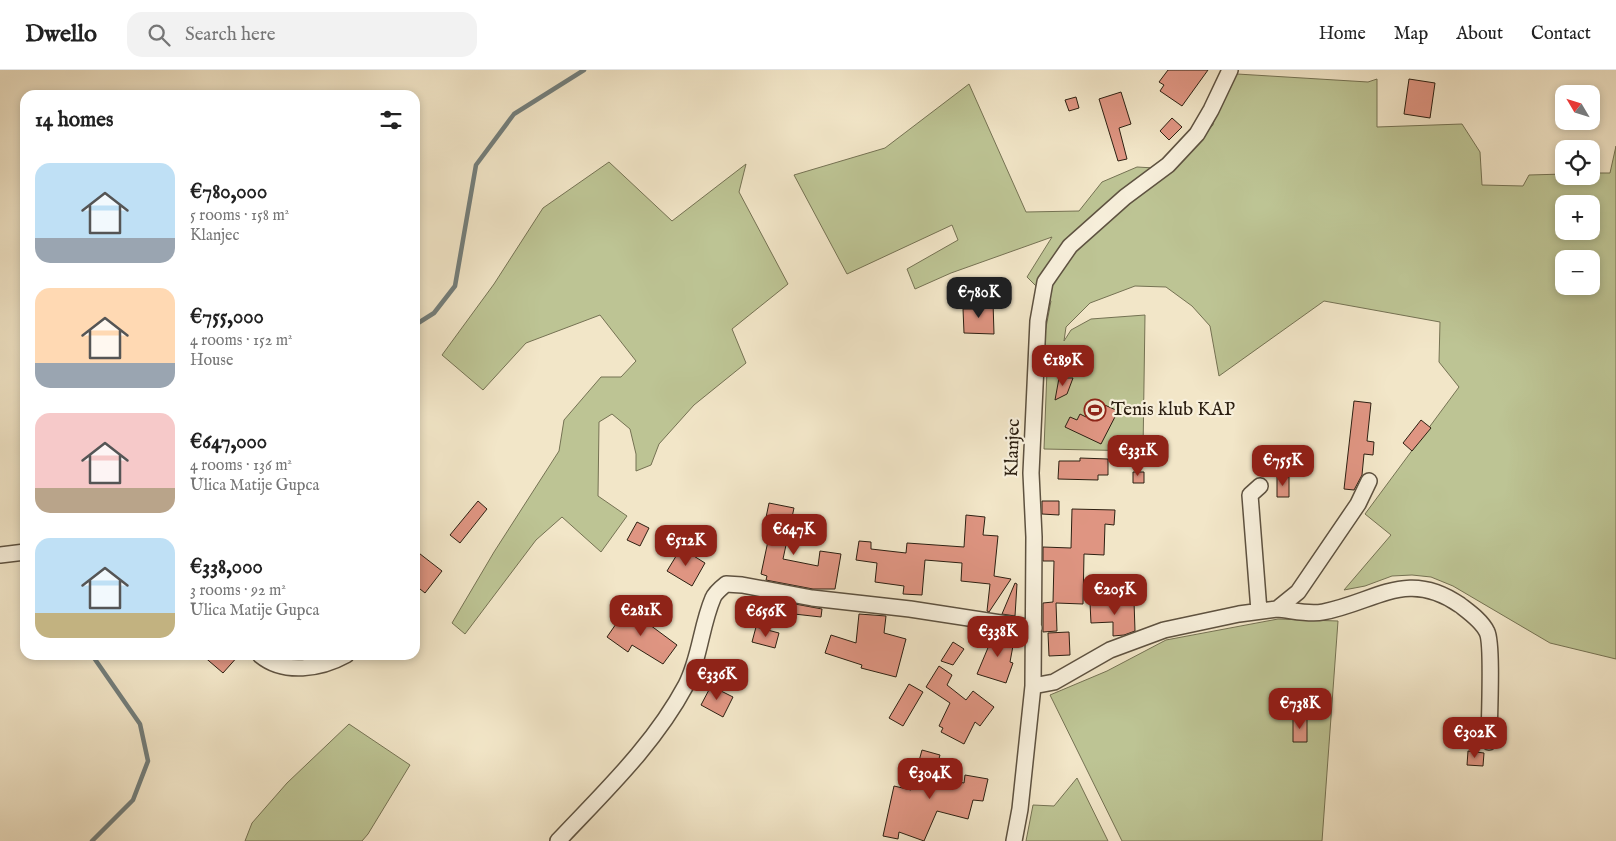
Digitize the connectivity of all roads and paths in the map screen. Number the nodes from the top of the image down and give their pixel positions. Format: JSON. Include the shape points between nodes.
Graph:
{"nodes":[{"id":1,"x":1230,"y":70,"type":"edge"},
{"id":2,"x":1369,"y":481,"type":"dead end"},
{"id":3,"x":1260,"y":486,"type":"dead end"},
{"id":4,"x":20,"y":552,"type":"edge"},
{"id":5,"x":0,"y":555,"type":"edge"},
{"id":6,"x":1277,"y":609,"type":"junction"},
{"id":7,"x":1259,"y":611,"type":"junction"},
{"id":8,"x":1034,"y":628,"type":"junction"},
{"id":9,"x":270,"y":660,"type":"edge"},
{"id":10,"x":338,"y":660,"type":"edge"},
{"id":11,"x":1033,"y":686,"type":"junction"},
{"id":12,"x":1489,"y":742,"type":"dead end"},
{"id":13,"x":558,"y":841,"type":"edge"},
{"id":14,"x":1014,"y":841,"type":"edge"}],
"edges":[{"from":1,"to":8,"type":"street","name":"Klanjec","via":[[1197,134],[1168,166],[1125,197],[1070,246],[1045,282],[1038,321],[1031,473]]},
{"from":2,"to":6,"type":"street","via":[[1358,504],[1298,592]]},
{"from":3,"to":7,"type":"street","via":[[1250,495]]},
{"from":4,"to":5,"type":"street"},
{"from":6,"to":7,"type":"street"},
{"from":6,"to":12,"type":"street","via":[[1321,613],[1400,588],[1421,587],[1444,594],[1470,612],[1487,632]]},
{"from":7,"to":11,"type":"street","via":[[1164,630],[1110,650],[1054,682]]},
{"from":8,"to":11,"type":"street","name":"Klanjec"},
{"from":8,"to":13,"type":"street","via":[[726,584],[714,596],[698,656],[662,724],[632,763]]},
{"from":9,"to":10,"type":"street","via":[[282,666],[306,668]]},
{"from":11,"to":14,"type":"street","name":"Klanjec"}]}
